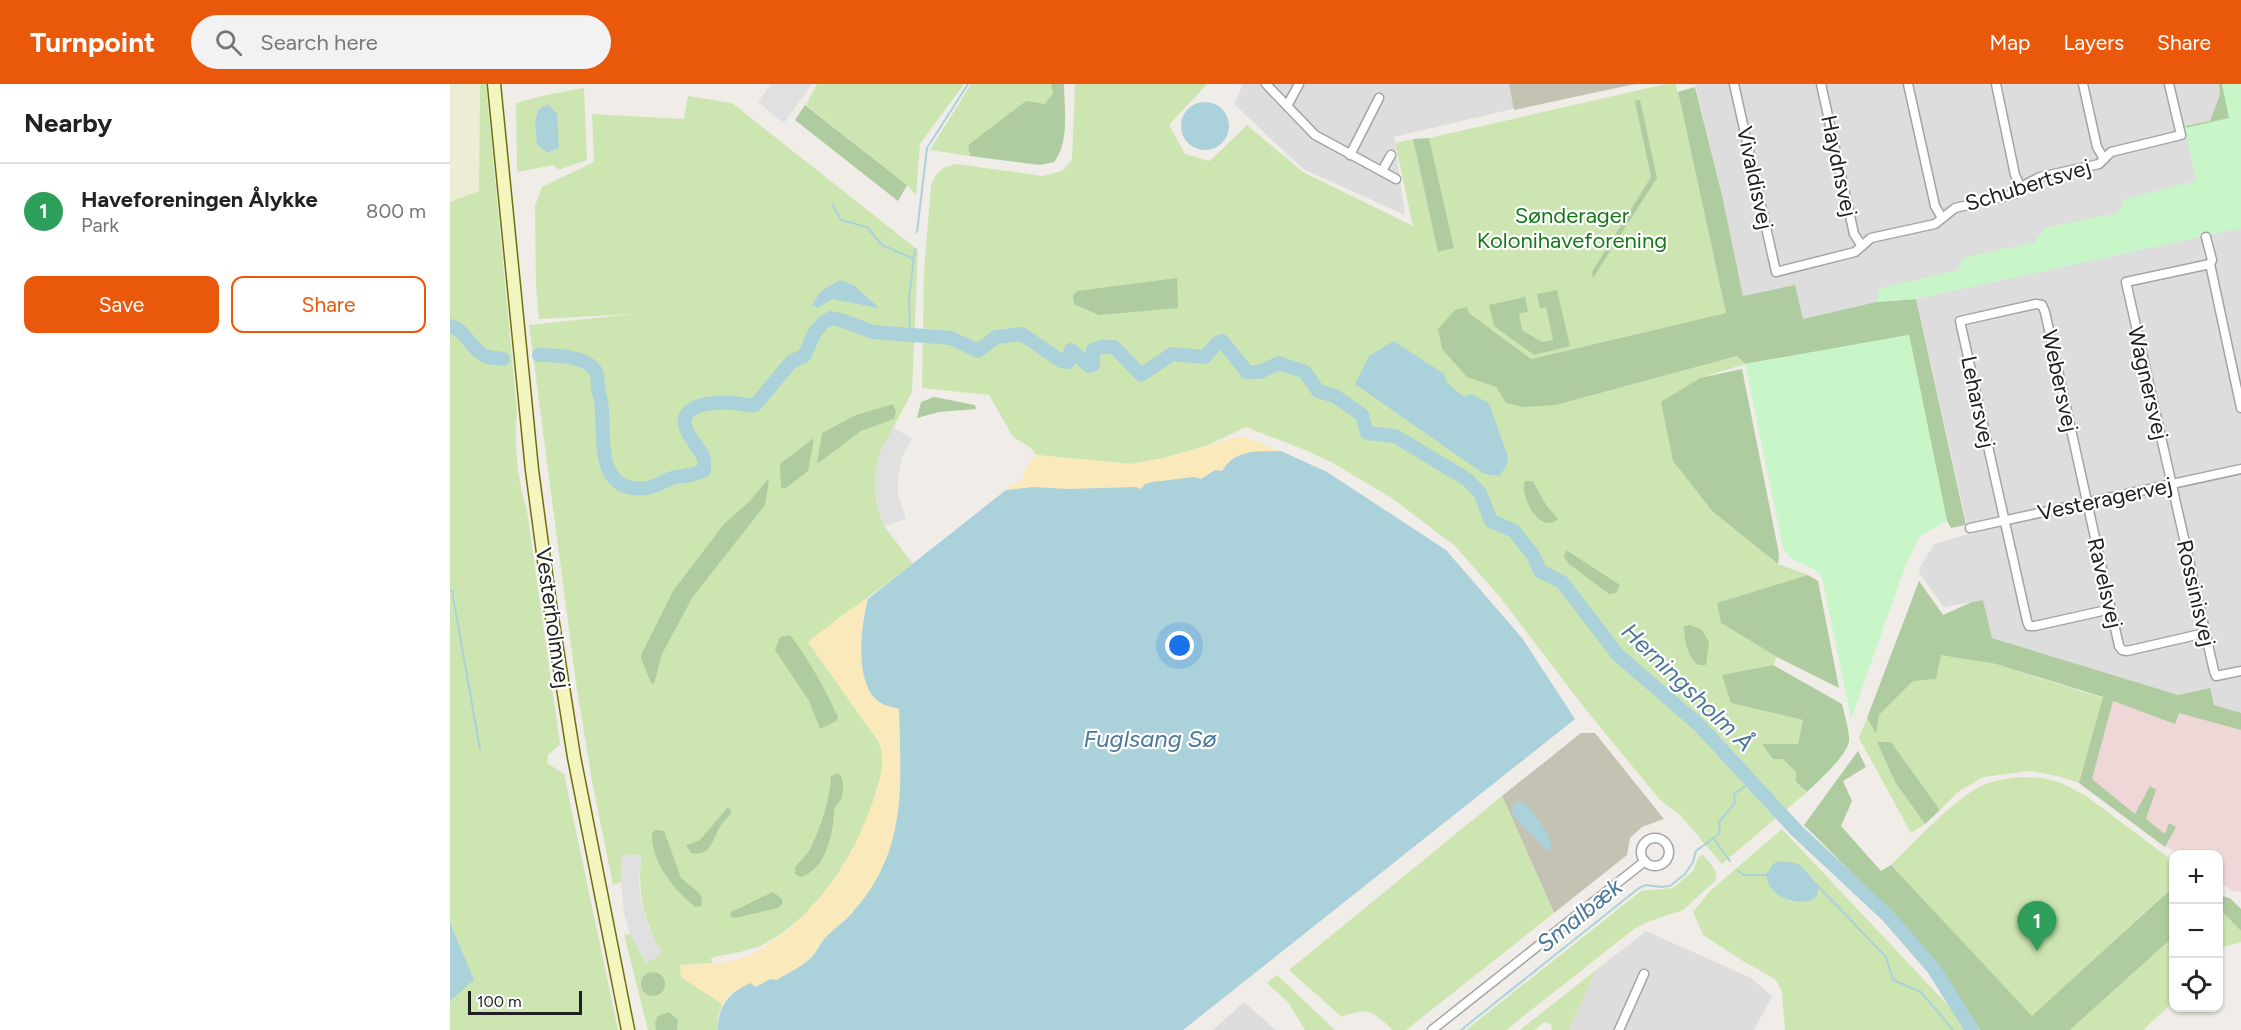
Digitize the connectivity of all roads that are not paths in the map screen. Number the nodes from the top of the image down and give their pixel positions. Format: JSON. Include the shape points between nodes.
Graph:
{"nodes":[{"id":1,"x":494,"y":84,"type":"edge"},
{"id":2,"x":502,"y":84,"type":"edge"},
{"id":3,"x":1266,"y":84,"type":"edge"},
{"id":4,"x":1299,"y":84,"type":"edge"},
{"id":5,"x":1734,"y":84,"type":"edge"},
{"id":6,"x":1821,"y":84,"type":"edge"},
{"id":7,"x":1908,"y":84,"type":"edge"},
{"id":8,"x":1996,"y":84,"type":"edge"},
{"id":9,"x":2083,"y":84,"type":"edge"},
{"id":10,"x":2169,"y":84,"type":"edge"},
{"id":11,"x":1379,"y":98,"type":"dead end"},
{"id":12,"x":1287,"y":106,"type":"junction"},
{"id":13,"x":1350,"y":155,"type":"junction"},
{"id":14,"x":1391,"y":155,"type":"dead end"},
{"id":15,"x":2103,"y":159,"type":"junction"},
{"id":16,"x":1382,"y":171,"type":"junction"},
{"id":17,"x":1396,"y":179,"type":"dead end"},
{"id":18,"x":2021,"y":188,"type":"junction"},
{"id":19,"x":507,"y":201,"type":"junction"},
{"id":20,"x":1942,"y":218,"type":"junction"},
{"id":21,"x":2206,"y":237,"type":"dead end"},
{"id":22,"x":1862,"y":246,"type":"junction"},
{"id":23,"x":2210,"y":264,"type":"junction"},
{"id":24,"x":1776,"y":272,"type":"joint"},
{"id":25,"x":1998,"y":313,"type":"joint"},
{"id":26,"x":2241,"y":408,"type":"edge"},
{"id":27,"x":2241,"y":469,"type":"edge"},
{"id":28,"x":2171,"y":484,"type":"junction"},
{"id":29,"x":2087,"y":503,"type":"junction"},
{"id":30,"x":2004,"y":521,"type":"junction"},
{"id":31,"x":1970,"y":528,"type":"dead end"},
{"id":32,"x":2111,"y":609,"type":"junction"},
{"id":33,"x":2205,"y":633,"type":"junction"},
{"id":34,"x":2241,"y":671,"type":"edge"},
{"id":35,"x":1645,"y":861,"type":"dead end"},
{"id":36,"x":1644,"y":974,"type":"dead end"},
{"id":37,"x":628,"y":1030,"type":"edge"},
{"id":38,"x":1432,"y":1030,"type":"edge"},
{"id":39,"x":1619,"y":1030,"type":"edge"}],
"edges":[{"from":1,"to":19,"type":"street","name":"Vesterholmvej"},
{"from":2,"to":19,"type":"street","name":"Vesterholmvej"},
{"from":3,"to":12,"type":"street"},
{"from":4,"to":12,"type":"street"},
{"from":5,"to":24,"type":"street","name":"Vivaldisvej"},
{"from":6,"to":22,"type":"street","name":"Haydnsvej","via":[[1854,234]]},
{"from":7,"to":20,"type":"street","via":[[1935,206]]},
{"from":8,"to":18,"type":"street"},
{"from":9,"to":15,"type":"street"},
{"from":10,"to":15,"type":"street","name":"Schubertsvej","via":[[2181,135],[2110,152]]},
{"from":11,"to":13,"type":"street"},
{"from":12,"to":13,"type":"street","via":[[1315,135]]},
{"from":13,"to":16,"type":"street"},
{"from":14,"to":16,"type":"street"},
{"from":15,"to":18,"type":"street","name":"Schubertsvej","via":[[2099,164],[2040,177]]},
{"from":16,"to":17,"type":"street"},
{"from":18,"to":20,"type":"street","name":"Schubertsvej","via":[[2015,194],[1955,208]]},
{"from":19,"to":37,"type":"street","name":"Vesterholmvej","via":[[528,427],[550,605],[574,757]]},
{"from":20,"to":22,"type":"street","name":"Schubertsvej","via":[[1935,224],[1871,238]]},
{"from":21,"to":23,"type":"street"},
{"from":22,"to":24,"type":"street","name":"Schubertsvej","via":[[1855,252]]},
{"from":23,"to":26,"type":"street"},
{"from":23,"to":28,"type":"street","name":"Wagnersvej","via":[[2126,282]]},
{"from":25,"to":29,"type":"street","name":"Webersvej","via":[[2042,305]]},
{"from":25,"to":30,"type":"street","name":"Leharsvej","via":[[1960,321]]},
{"from":27,"to":28,"type":"street","name":"Vesteragervej"},
{"from":28,"to":29,"type":"street","name":"Vesteragervej"},
{"from":28,"to":33,"type":"street","name":"Rossinisvej"},
{"from":29,"to":30,"type":"street","name":"Vesteragervej"},
{"from":29,"to":32,"type":"street","name":"Ravelsvej"},
{"from":30,"to":31,"type":"street","name":"Vesteragervej"},
{"from":30,"to":32,"type":"street","via":[[2030,626]]},
{"from":32,"to":33,"type":"street","name":"Ravelsvej","via":[[2122,650]]},
{"from":33,"to":34,"type":"street","name":"Rossinisvej","via":[[2216,676]]},
{"from":35,"to":38,"type":"street"},
{"from":36,"to":39,"type":"street"}]}
